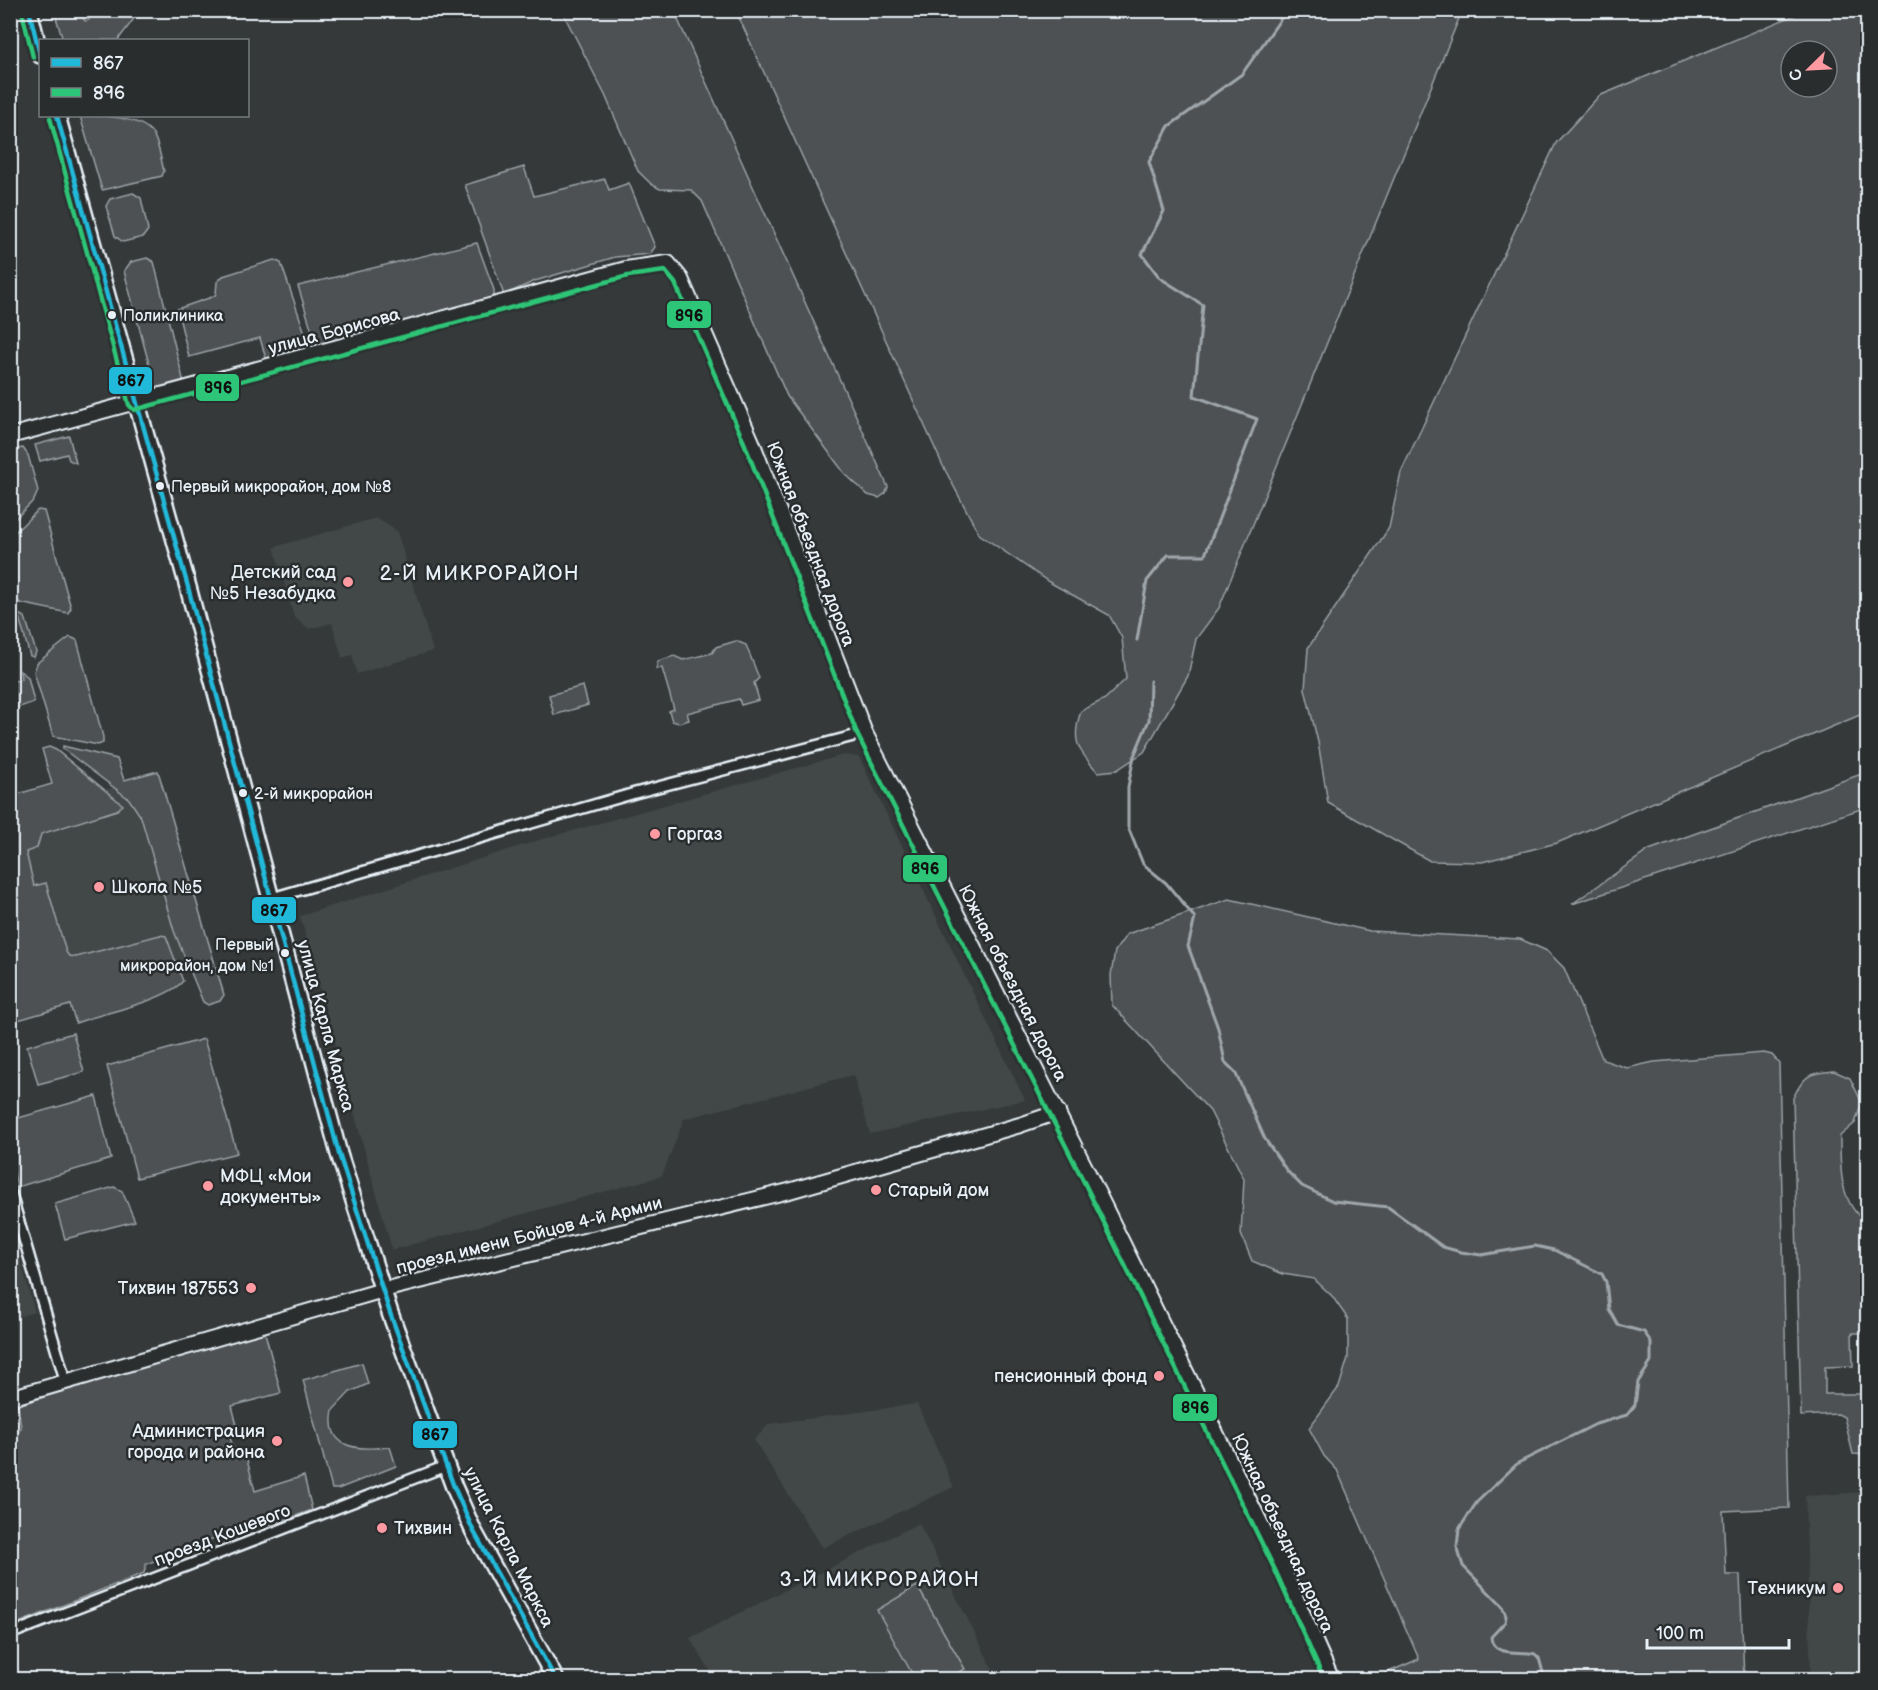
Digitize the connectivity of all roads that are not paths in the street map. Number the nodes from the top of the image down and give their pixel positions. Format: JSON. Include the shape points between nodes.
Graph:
{"nodes":[{"id":1,"x":29,"y":10,"type":"edge"},
{"id":2,"x":39,"y":51,"type":"edge"},
{"id":3,"x":57,"y":117,"type":"edge"},
{"id":4,"x":668,"y":262,"type":"joint"},
{"id":5,"x":136,"y":403,"type":"junction"},
{"id":6,"x":10,"y":436,"type":"edge"},
{"id":7,"x":865,"y":733,"type":"junction"},
{"id":8,"x":272,"y":898,"type":"junction"},
{"id":9,"x":1058,"y":1112,"type":"junction"},
{"id":10,"x":10,"y":1191,"type":"edge"},
{"id":11,"x":383,"y":1290,"type":"junction"},
{"id":12,"x":66,"y":1383,"type":"junction"},
{"id":13,"x":10,"y":1398,"type":"edge"},
{"id":14,"x":446,"y":1466,"type":"junction"},
{"id":15,"x":10,"y":1634,"type":"edge"},
{"id":16,"x":556,"y":1680,"type":"edge"},
{"id":17,"x":1332,"y":1680,"type":"edge"}],
"edges":[{"from":1,"to":2,"type":"main road"},
{"from":3,"to":5,"type":"main road","name":"улица Карла Маркса"},
{"from":4,"to":5,"type":"street","name":"улица Борисова","via":[[626,269]]},
{"from":4,"to":7,"type":"street","name":"Южная объездная дорога","via":[[681,279],[744,424]]},
{"from":5,"to":6,"type":"street","name":"улица Борисова"},
{"from":5,"to":8,"type":"main road","name":"улица Карла Маркса"},
{"from":7,"to":8,"type":"street","via":[[626,796]]},
{"from":7,"to":9,"type":"street","name":"Южная объездная дорога"},
{"from":8,"to":11,"type":"main road","name":"улица Карла Маркса","via":[[339,1154]]},
{"from":9,"to":11,"type":"street","name":"проезд имени Бойцов 4-й Армии","via":[[789,1191]]},
{"from":9,"to":17,"type":"street","name":"Южная объездная дорога","via":[[1282,1567]]},
{"from":10,"to":12,"type":"street"},
{"from":11,"to":12,"type":"street","name":"проезд имени Бойцов 4-й Армии"},
{"from":11,"to":14,"type":"main road","name":"улица Карла Маркса"},
{"from":12,"to":13,"type":"street","name":"проезд имени Бойцов 4-й Армии"},
{"from":14,"to":15,"type":"street","name":"проезд Кошевого"},
{"from":14,"to":16,"type":"main road","name":"улица Карла Маркса","via":[[473,1530]]}]}
